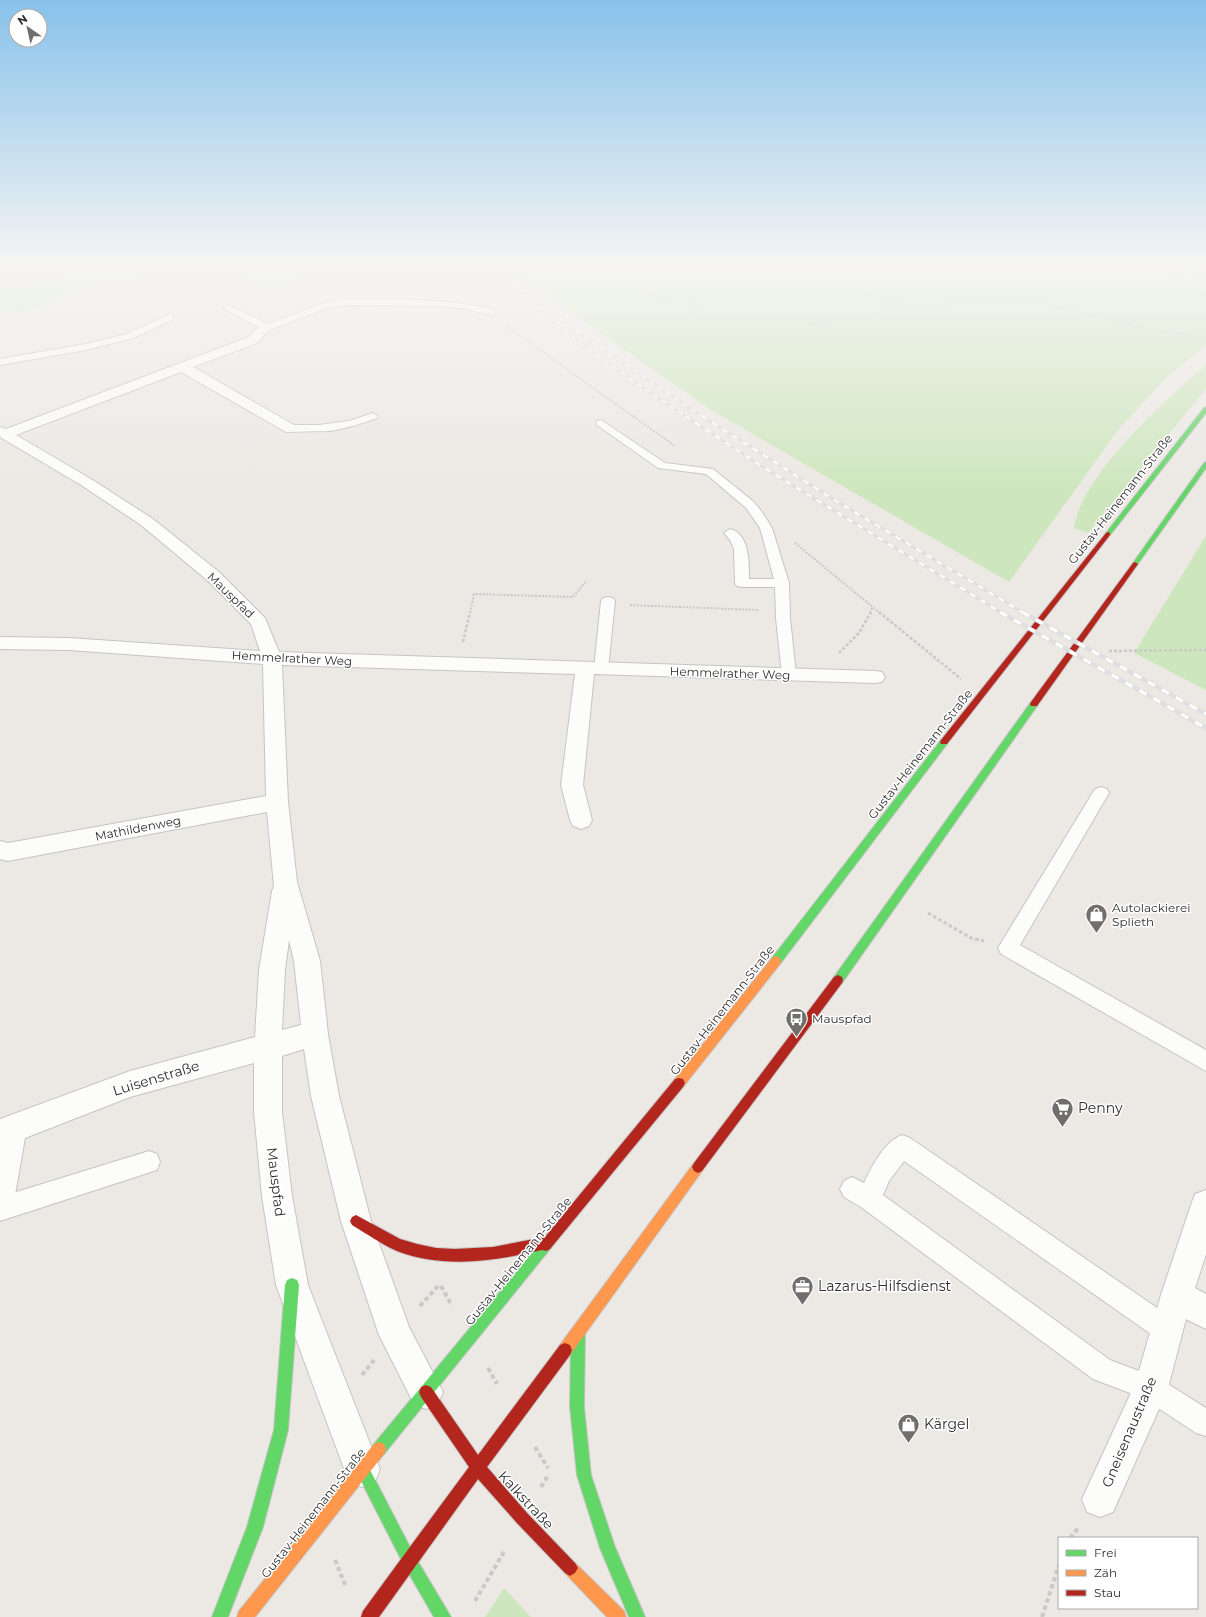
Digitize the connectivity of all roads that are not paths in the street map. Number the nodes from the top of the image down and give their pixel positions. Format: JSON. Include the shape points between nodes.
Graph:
{"nodes":[{"id":1,"x":112,"y":340,"type":"edge"},
{"id":2,"x":252,"y":340,"type":"edge"},
{"id":3,"x":0,"y":362,"type":"edge"},
{"id":4,"x":181,"y":366,"type":"junction"},
{"id":5,"x":1206,"y":409,"type":"edge"},
{"id":6,"x":373,"y":416,"type":"dead end"},
{"id":7,"x":601,"y":423,"type":"dead end"},
{"id":8,"x":319,"y":428,"type":"joint"},
{"id":9,"x":3,"y":433,"type":"edge"},
{"id":10,"x":1206,"y":464,"type":"edge"},
{"id":11,"x":730,"y":533,"type":"dead end"},
{"id":12,"x":782,"y":584,"type":"junction"},
{"id":13,"x":608,"y":601,"type":"dead end"},
{"id":14,"x":0,"y":643,"type":"edge"},
{"id":15,"x":272,"y":658,"type":"junction"},
{"id":16,"x":593,"y":669,"type":"junction"},
{"id":17,"x":789,"y":675,"type":"junction"},
{"id":18,"x":875,"y":677,"type":"dead end"},
{"id":19,"x":1101,"y":793,"type":"dead end"},
{"id":20,"x":277,"y":802,"type":"junction"},
{"id":21,"x":581,"y":820,"type":"dead end"},
{"id":22,"x":0,"y":850,"type":"edge"},
{"id":23,"x":285,"y":882,"type":"junction"},
{"id":24,"x":315,"y":1034,"type":"junction"},
{"id":25,"x":268,"y":1047,"type":"junction"},
{"id":26,"x":1206,"y":1061,"type":"edge"},
{"id":27,"x":6,"y":1130,"type":"edge"},
{"id":28,"x":149,"y":1162,"type":"dead end"},
{"id":29,"x":0,"y":1195,"type":"edge"},
{"id":30,"x":1206,"y":1205,"type":"edge"},
{"id":31,"x":0,"y":1209,"type":"edge"},
{"id":32,"x":356,"y":1221,"type":"junction"},
{"id":33,"x":549,"y":1242,"type":"junction"},
{"id":34,"x":292,"y":1285,"type":"junction"},
{"id":35,"x":1178,"y":1295,"type":"junction"},
{"id":36,"x":1206,"y":1313,"type":"edge"},
{"id":37,"x":1167,"y":1330,"type":"junction"},
{"id":38,"x":578,"y":1333,"type":"junction"},
{"id":39,"x":1151,"y":1388,"type":"junction"},
{"id":40,"x":426,"y":1392,"type":"junction"},
{"id":41,"x":1206,"y":1423,"type":"edge"},
{"id":42,"x":478,"y":1468,"type":"junction"},
{"id":43,"x":362,"y":1469,"type":"junction"},
{"id":44,"x":1100,"y":1499,"type":"dead end"},
{"id":45,"x":409,"y":1560,"type":"junction"},
{"id":46,"x":220,"y":1617,"type":"edge"},
{"id":47,"x":245,"y":1617,"type":"edge"},
{"id":48,"x":369,"y":1617,"type":"edge"},
{"id":49,"x":443,"y":1617,"type":"edge"},
{"id":50,"x":618,"y":1617,"type":"edge"},
{"id":51,"x":637,"y":1617,"type":"edge"}],
"edges":[{"from":1,"to":3,"type":"lane"},
{"from":2,"to":4,"type":"street","name":"Mauspfad"},
{"from":4,"to":8,"type":"street","via":[[291,429]]},
{"from":4,"to":9,"type":"street","name":"Mauspfad"},
{"from":5,"to":33,"type":"main road","name":"Gustav-Heinemann-Straße","via":[[955,728],[739,1010]]},
{"from":6,"to":8,"type":"lane","via":[[351,424]]},
{"from":7,"to":12,"type":"lane","via":[[662,466],[709,471],[750,505],[766,528]]},
{"from":9,"to":15,"type":"street","name":"Mauspfad","via":[[141,518],[213,576],[259,622]]},
{"from":10,"to":38,"type":"main road","via":[[796,1038]]},
{"from":11,"to":12,"type":"lane","via":[[736,537],[740,545],[742,583]]},
{"from":12,"to":17,"type":"lane"},
{"from":13,"to":16,"type":"lane"},
{"from":14,"to":15,"type":"street","name":"Hemmelrather Weg","via":[[69,644]]},
{"from":15,"to":16,"type":"street","name":"Hemmelrather Weg"},
{"from":15,"to":20,"type":"street","name":"Mauspfad"},
{"from":16,"to":17,"type":"street","name":"Hemmelrather Weg"},
{"from":16,"to":21,"type":"street","via":[[572,786]]},
{"from":17,"to":18,"type":"street","name":"Hemmelrather Weg"},
{"from":19,"to":26,"type":"lane","via":[[1008,948]]},
{"from":20,"to":22,"type":"street","name":"Mathildenweg","via":[[8,852]]},
{"from":20,"to":23,"type":"street","name":"Mauspfad"},
{"from":23,"to":24,"type":"street","name":"Mauspfad","via":[[307,961]]},
{"from":23,"to":25,"type":"street","name":"Mauspfad","via":[[272,970]]},
{"from":24,"to":25,"type":"street","name":"Luisenstraße"},
{"from":24,"to":32,"type":"street","name":"Mauspfad","via":[[325,1096]]},
{"from":25,"to":27,"type":"street","name":"Luisenstraße","via":[[130,1084]]},
{"from":25,"to":34,"type":"street","name":"Mauspfad","via":[[269,1120],[277,1196]]},
{"from":27,"to":29,"type":"street"},
{"from":28,"to":31,"type":"lane"},
{"from":30,"to":35,"type":"street","name":"Gneisenaustraße"},
{"from":32,"to":33,"type":"main road","via":[[403,1247],[442,1256],[507,1252]]},
{"from":32,"to":40,"type":"street","name":"Mauspfad","via":[[395,1334]]},
{"from":33,"to":40,"type":"main road","name":"Gustav-Heinemann-Straße"},
{"from":34,"to":43,"type":"street","name":"Mauspfad"},
{"from":34,"to":46,"type":"main road","via":[[281,1430],[255,1527]]},
{"from":35,"to":36,"type":"street"},
{"from":35,"to":37,"type":"street","name":"Gneisenaustraße"},
{"from":37,"to":39,"type":"street","name":"Gneisenaustraße"},
{"from":37,"to":39,"type":"lane","via":[[902,1146],[861,1194],[1102,1370]]},
{"from":38,"to":42,"type":"main road"},
{"from":38,"to":51,"type":"main road","via":[[577,1407],[584,1475],[608,1548]]},
{"from":39,"to":41,"type":"lane"},
{"from":39,"to":44,"type":"street","name":"Gneisenaustraße"},
{"from":40,"to":42,"type":"main road","name":"Kalkstraße"},
{"from":40,"to":43,"type":"main road","name":"Gustav-Heinemann-Straße"},
{"from":42,"to":45,"type":"main road"},
{"from":42,"to":50,"type":"main road","name":"Kalkstraße","via":[[522,1518]]},
{"from":43,"to":45,"type":"main road"},
{"from":43,"to":47,"type":"main road","name":"Gustav-Heinemann-Straße"},
{"from":45,"to":48,"type":"main road"},
{"from":45,"to":49,"type":"main road"}]}
